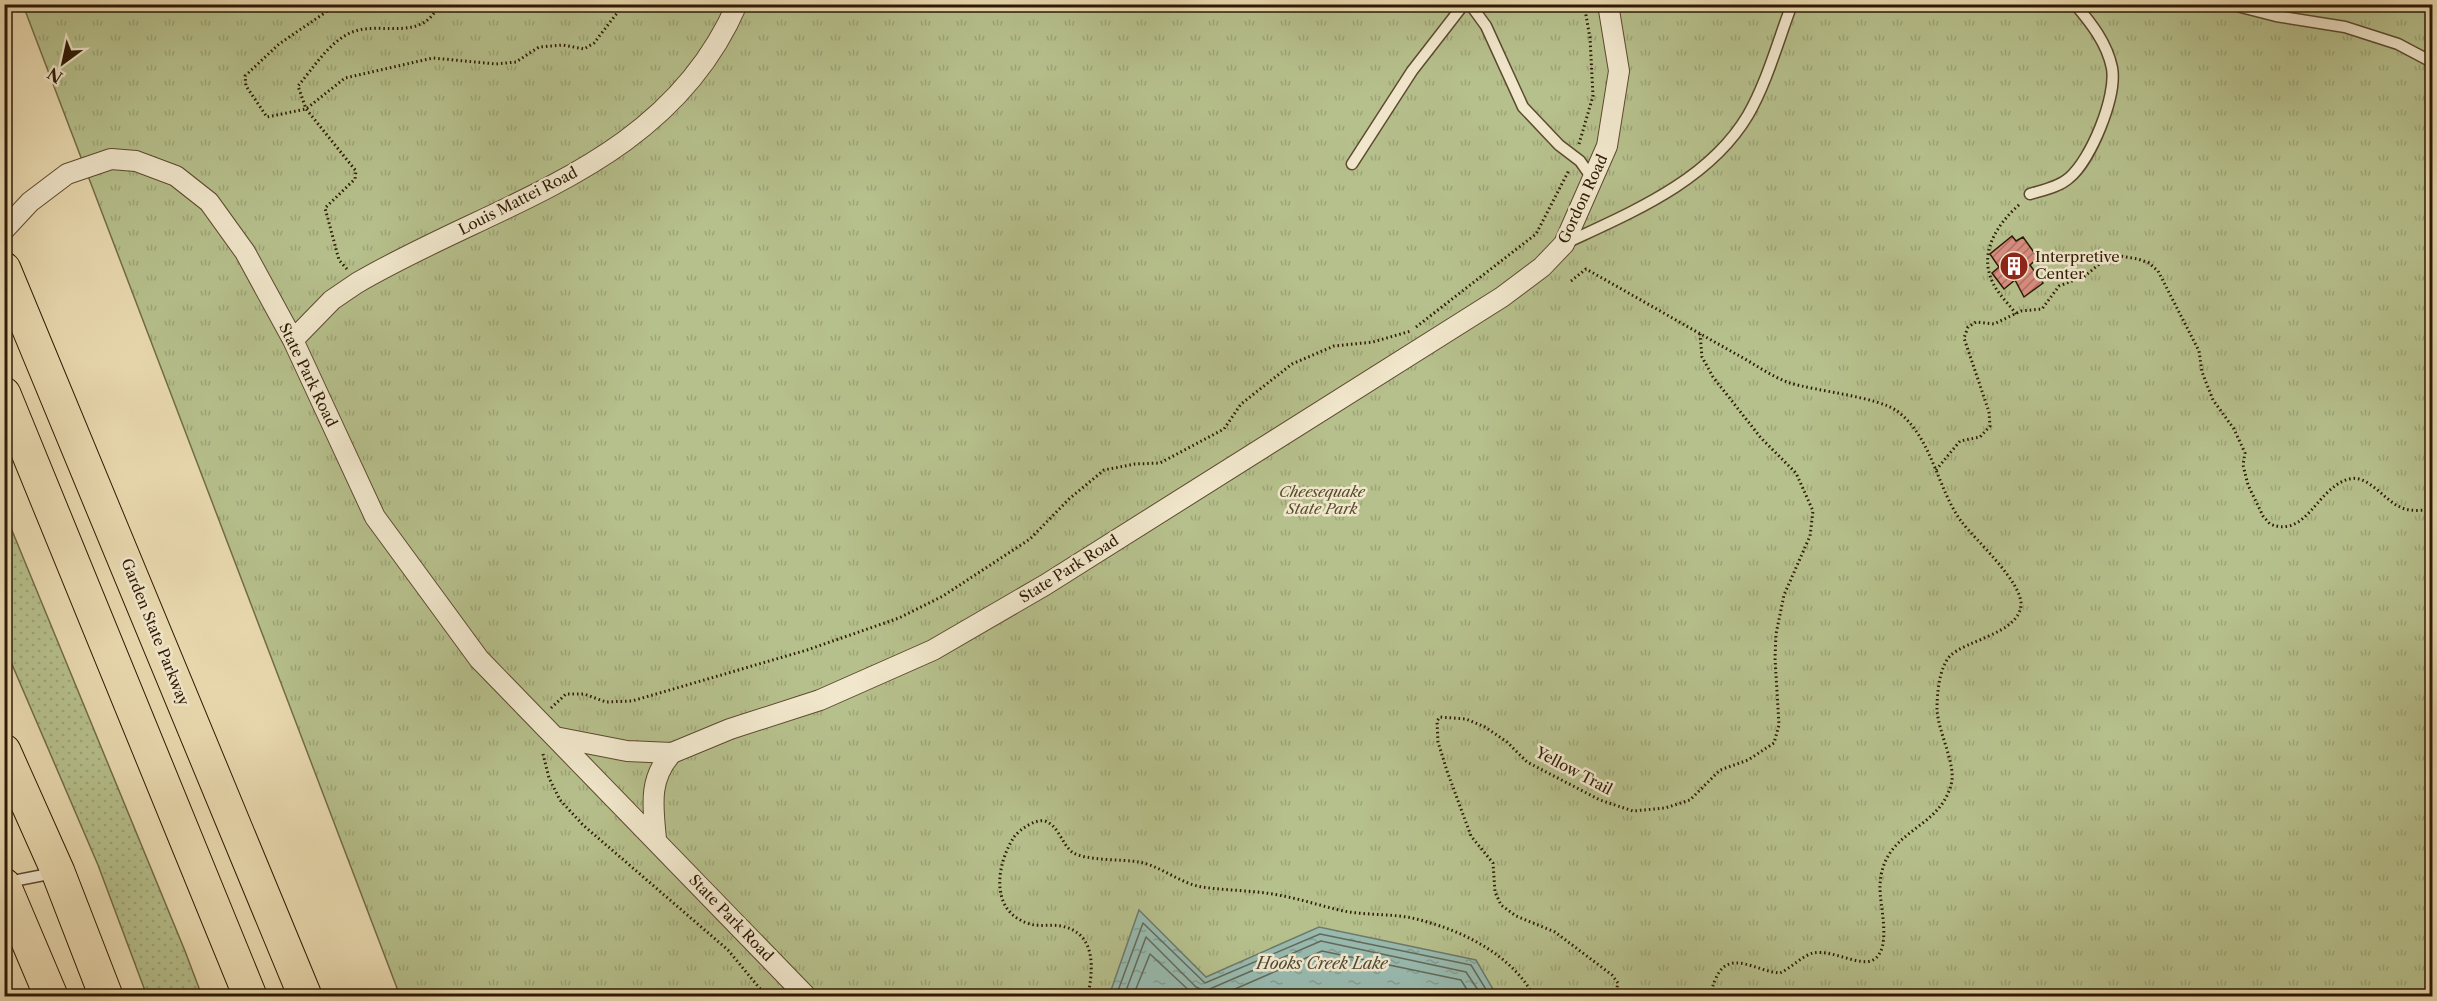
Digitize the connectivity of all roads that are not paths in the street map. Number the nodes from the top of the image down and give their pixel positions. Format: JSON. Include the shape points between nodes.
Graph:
{"nodes":[{"id":1,"x":737,"y":4,"type":"edge"},
{"id":2,"x":1464,"y":4,"type":"edge"},
{"id":3,"x":1470,"y":4,"type":"edge"},
{"id":4,"x":1608,"y":4,"type":"edge"},
{"id":5,"x":1792,"y":4,"type":"edge"},
{"id":6,"x":2075,"y":4,"type":"edge"},
{"id":7,"x":2229,"y":4,"type":"edge"},
{"id":8,"x":2433,"y":62,"type":"edge"},
{"id":9,"x":1352,"y":164,"type":"dead end"},
{"id":10,"x":1594,"y":181,"type":"junction"},
{"id":11,"x":2031,"y":194,"type":"road end"},
{"id":12,"x":4,"y":230,"type":"edge"},
{"id":13,"x":1564,"y":244,"type":"junction"},
{"id":14,"x":4,"y":269,"type":"edge"},
{"id":15,"x":1442,"y":335,"type":"joint"},
{"id":16,"x":293,"y":340,"type":"junction"},
{"id":17,"x":4,"y":394,"type":"edge"},
{"id":18,"x":549,"y":744,"type":"junction"},
{"id":19,"x":4,"y":751,"type":"edge"},
{"id":20,"x":672,"y":753,"type":"junction"},
{"id":21,"x":656,"y":839,"type":"junction"},
{"id":22,"x":57,"y":872,"type":"junction"},
{"id":23,"x":4,"y":884,"type":"edge"},
{"id":24,"x":51,"y":996,"type":"edge"},
{"id":25,"x":106,"y":996,"type":"edge"},
{"id":26,"x":250,"y":996,"type":"edge"},
{"id":27,"x":305,"y":996,"type":"edge"},
{"id":28,"x":806,"y":996,"type":"edge"}],
"edges":[{"from":1,"to":16,"type":"street","name":"Louis Mattei Road","via":[[713,53],[684,90],[640,132],[567,178],[357,283],[332,300]]},
{"from":2,"to":9,"type":"lane","via":[[1412,71]]},
{"from":3,"to":10,"type":"lane","via":[[1486,26],[1522,107],[1575,157]]},
{"from":4,"to":10,"type":"street","name":"Gordon Road","via":[[1619,71],[1607,146]]},
{"from":5,"to":13,"type":"lane","via":[[1748,115],[1722,150],[1658,198]]},
{"from":6,"to":11,"type":"lane","via":[[2106,49],[2113,88],[2108,109],[2081,165],[2056,186]]},
{"from":7,"to":8,"type":"lane","via":[[2345,27]]},
{"from":10,"to":13,"type":"street","name":"Gordon Road"},
{"from":12,"to":16,"type":"street","name":"State Park Road","via":[[30,202],[67,174],[111,159],[154,166],[187,182],[209,202],[245,252]]},
{"from":13,"to":15,"type":"street","name":"Gordon Road","via":[[1542,267],[1502,297]]},
{"from":14,"to":27,"type":"highway","name":"Garden State Parkway"},
{"from":15,"to":20,"type":"street","name":"State Park Road","via":[[1045,585],[933,650],[820,700],[730,729]]},
{"from":16,"to":18,"type":"street","name":"State Park Road","via":[[375,517],[478,659]]},
{"from":17,"to":26,"type":"highway"},
{"from":18,"to":20,"type":"street","name":"State Park Road"},
{"from":18,"to":21,"type":"street","name":"State Park Road"},
{"from":19,"to":22,"type":"highway"},
{"from":20,"to":21,"type":"street","via":[[654,783]]},
{"from":21,"to":28,"type":"street","name":"State Park Road"},
{"from":22,"to":23,"type":"lane"},
{"from":22,"to":25,"type":"highway"},
{"from":23,"to":24,"type":"highway"}]}
